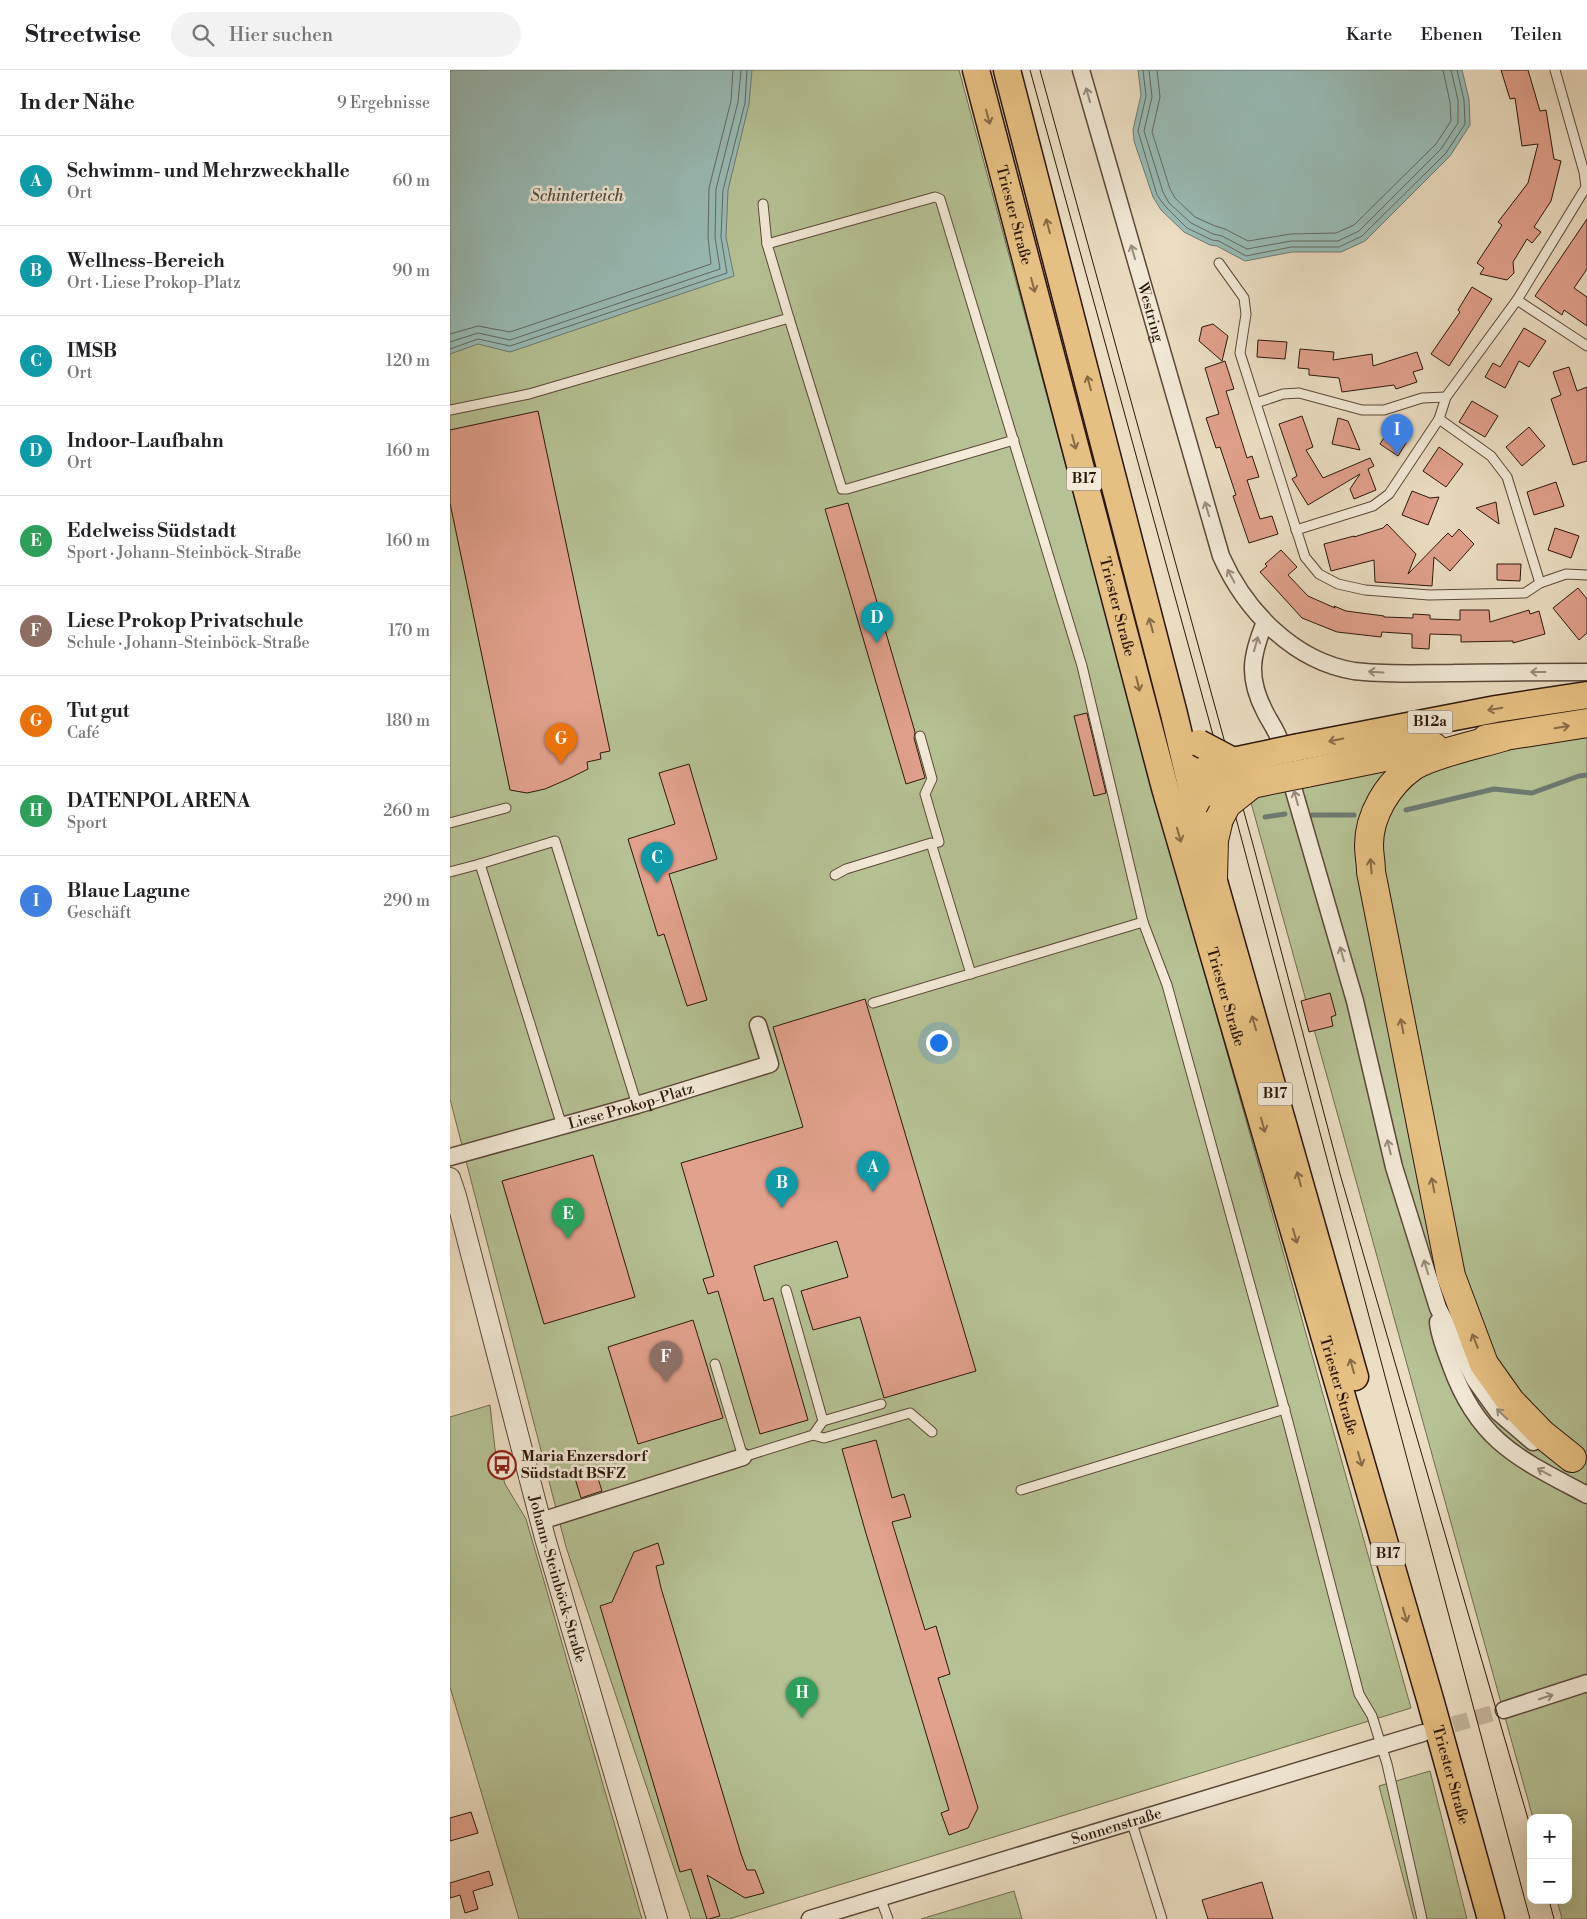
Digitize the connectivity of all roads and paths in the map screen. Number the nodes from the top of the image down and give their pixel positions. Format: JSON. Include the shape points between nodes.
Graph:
{"nodes":[{"id":1,"x":976,"y":70,"type":"edge"},
{"id":2,"x":1007,"y":70,"type":"edge"},
{"id":3,"x":1081,"y":70,"type":"edge"},
{"id":4,"x":1555,"y":70,"type":"edge"},
{"id":5,"x":763,"y":204,"type":"dead end"},
{"id":6,"x":768,"y":244,"type":"junction"},
{"id":7,"x":1219,"y":263,"type":"dead end"},
{"id":8,"x":1517,"y":300,"type":"junction"},
{"id":9,"x":789,"y":318,"type":"junction"},
{"id":10,"x":1587,"y":346,"type":"edge"},
{"id":11,"x":1446,"y":397,"type":"junction"},
{"id":12,"x":1256,"y":403,"type":"junction"},
{"id":13,"x":450,"y":410,"type":"edge"},
{"id":14,"x":1438,"y":419,"type":"junction"},
{"id":15,"x":1014,"y":440,"type":"junction"},
{"id":16,"x":1296,"y":530,"type":"junction"},
{"id":17,"x":1587,"y":575,"type":"edge"},
{"id":18,"x":1540,"y":583,"type":"junction"},
{"id":19,"x":1265,"y":622,"type":"junction"},
{"id":20,"x":1587,"y":672,"type":"edge"},
{"id":21,"x":1587,"y":695,"type":"edge"},
{"id":22,"x":1174,"y":714,"type":"junction"},
{"id":23,"x":1587,"y":723,"type":"edge"},
{"id":24,"x":920,"y":736,"type":"dead end"},
{"id":25,"x":1503,"y":737,"type":"junction"},
{"id":26,"x":1233,"y":760,"type":"junction"},
{"id":27,"x":1200,"y":783,"type":"junction"},
{"id":28,"x":1254,"y":783,"type":"junction"},
{"id":29,"x":1165,"y":788,"type":"junction"},
{"id":30,"x":506,"y":808,"type":"dead end"},
{"id":31,"x":450,"y":823,"type":"edge"},
{"id":32,"x":932,"y":844,"type":"junction"},
{"id":33,"x":480,"y":864,"type":"junction"},
{"id":34,"x":450,"y":872,"type":"edge"},
{"id":35,"x":835,"y":875,"type":"dead end"},
{"id":36,"x":1213,"y":878,"type":"junction"},
{"id":37,"x":1143,"y":922,"type":"junction"},
{"id":38,"x":971,"y":974,"type":"junction"},
{"id":39,"x":873,"y":1003,"type":"dead end"},
{"id":40,"x":758,"y":1025,"type":"dead end"},
{"id":41,"x":637,"y":1105,"type":"junction"},
{"id":42,"x":562,"y":1126,"type":"junction"},
{"id":43,"x":450,"y":1157,"type":"edge"},
{"id":44,"x":450,"y":1178,"type":"edge"},
{"id":45,"x":786,"y":1290,"type":"dead end"},
{"id":46,"x":1438,"y":1308,"type":"junction"},
{"id":47,"x":715,"y":1364,"type":"dead end"},
{"id":48,"x":881,"y":1404,"type":"dead end"},
{"id":49,"x":1285,"y":1409,"type":"junction"},
{"id":50,"x":824,"y":1421,"type":"junction"},
{"id":51,"x":932,"y":1432,"type":"dead end"},
{"id":52,"x":813,"y":1435,"type":"junction"},
{"id":53,"x":743,"y":1457,"type":"junction"},
{"id":54,"x":1579,"y":1462,"type":"edge"},
{"id":55,"x":1021,"y":1490,"type":"dead end"},
{"id":56,"x":1587,"y":1495,"type":"edge"},
{"id":57,"x":541,"y":1521,"type":"junction"},
{"id":58,"x":1587,"y":1683,"type":"edge"},
{"id":59,"x":1504,"y":1710,"type":"tunnel mouth"},
{"id":60,"x":1423,"y":1733,"type":"tunnel mouth"},
{"id":61,"x":1382,"y":1746,"type":"junction"},
{"id":62,"x":1131,"y":1820,"type":"junction"},
{"id":63,"x":880,"y":1897,"type":"junction"},
{"id":64,"x":656,"y":1919,"type":"edge"},
{"id":65,"x":810,"y":1919,"type":"edge"},
{"id":66,"x":888,"y":1919,"type":"edge"},
{"id":67,"x":1162,"y":1919,"type":"edge"},
{"id":68,"x":1422,"y":1919,"type":"edge"},
{"id":69,"x":1490,"y":1919,"type":"edge"},
{"id":70,"x":1507,"y":1919,"type":"edge"}],
"edges":[{"from":1,"to":29,"type":"main road","name":"Triester Straße","number":"B17","one_way":true},
{"from":22,"to":2,"type":"main road","name":"Triester Straße","number":"B17","one_way":true},
{"from":19,"to":3,"type":"street","name":"Westring","one_way":true,"via":[[1230,577],[1221,556]]},
{"from":4,"to":8,"type":"lane","via":[[1586,188]]},
{"from":5,"to":6,"type":"lane"},
{"from":6,"to":9,"type":"lane"},
{"from":6,"to":15,"type":"lane","via":[[939,197]]},
{"from":7,"to":12,"type":"lane","via":[[1244,298],[1246,314],[1240,353]]},
{"from":8,"to":10,"type":"lane"},
{"from":8,"to":11,"type":"lane"},
{"from":9,"to":13,"type":"lane","via":[[529,394]]},
{"from":9,"to":15,"type":"lane","via":[[842,489]]},
{"from":11,"to":12,"type":"lane","via":[[1422,398],[1384,410],[1362,410],[1299,393],[1283,394]]},
{"from":11,"to":14,"type":"lane"},
{"from":12,"to":16,"type":"lane"},
{"from":14,"to":16,"type":"lane","via":[[1389,494],[1373,506]]},
{"from":14,"to":18,"type":"lane","via":[[1492,456],[1508,477]]},
{"from":15,"to":37,"type":"lane","via":[[1082,666]]},
{"from":16,"to":18,"type":"lane","via":[[1304,557],[1319,574],[1338,584],[1365,590],[1429,595],[1525,593]]},
{"from":17,"to":18,"type":"lane","via":[[1566,574]]},
{"from":20,"to":19,"type":"street","name":"Westring","one_way":true,"via":[[1354,671],[1307,653]]},
{"from":46,"to":19,"type":"street","one_way":true,"via":[[1394,1167],[1355,1001],[1278,736],[1254,682],[1252,660]]},
{"from":21,"to":26,"type":"main road","number":"B12a","one_way":true,"bridge":true,"via":[[1496,709]]},
{"from":22,"to":26,"type":"main road","bridge":true,"via":[[1199,743]]},
{"from":22,"to":27,"type":"main road","name":"Triester Straße","number":"B17"},
{"from":25,"to":23,"type":"highway","one_way":true},
{"from":24,"to":32,"type":"lane","via":[[932,779],[925,794],[938,842]]},
{"from":25,"to":28,"type":"highway","bridge":true},
{"from":54,"to":25,"type":"highway","one_way":true,"via":[[1542,1434],[1511,1402],[1484,1364],[1451,1276],[1371,872],[1369,843],[1374,818],[1388,790],[1413,767]]},
{"from":26,"to":27,"type":"main road","number":"B12a","bridge":true},
{"from":27,"to":28,"type":"highway","bridge":true},
{"from":27,"to":29,"type":"main road"},
{"from":27,"to":36,"type":"main road","name":"Triester Straße","number":"B17"},
{"from":28,"to":36,"type":"highway","bridge":true,"via":[[1227,804],[1219,819],[1214,840]]},
{"from":29,"to":69,"type":"main road","name":"Triester Straße","number":"B17","one_way":true,"via":[[1427,1689]]},
{"from":30,"to":31,"type":"lane"},
{"from":32,"to":35,"type":"lane"},
{"from":32,"to":38,"type":"lane"},
{"from":33,"to":34,"type":"lane"},
{"from":33,"to":41,"type":"lane","via":[[555,841]]},
{"from":33,"to":42,"type":"lane"},
{"from":70,"to":36,"type":"main road","name":"Triester Straße","number":"B17","one_way":true},
{"from":37,"to":38,"type":"lane"},
{"from":37,"to":49,"type":"lane","via":[[1166,985]]},
{"from":38,"to":39,"type":"lane"},
{"from":40,"to":41,"type":"street","name":"Liese Prokop-Platz","via":[[770,1064]]},
{"from":41,"to":42,"type":"street","name":"Liese Prokop-Platz"},
{"from":42,"to":43,"type":"street","name":"Liese Prokop-Platz"},
{"from":44,"to":57,"type":"street","name":"Johann-Steinböck-Straße"},
{"from":45,"to":50,"type":"lane"},
{"from":54,"to":46,"type":"street","one_way":true,"via":[[1534,1442],[1498,1412],[1475,1380]]},
{"from":56,"to":46,"type":"street","one_way":true,"via":[[1521,1460],[1480,1421],[1460,1388],[1445,1351],[1438,1324]]},
{"from":47,"to":53,"type":"lane"},
{"from":48,"to":50,"type":"lane"},
{"from":49,"to":55,"type":"lane"},
{"from":49,"to":61,"type":"lane","via":[[1360,1694]]},
{"from":50,"to":52,"type":"lane"},
{"from":51,"to":52,"type":"lane","via":[[910,1413],[824,1438]]},
{"from":52,"to":53,"type":"lane"},
{"from":53,"to":57,"type":"street"},
{"from":57,"to":64,"type":"street","name":"Johann-Steinböck-Straße"},
{"from":59,"to":58,"type":"street","one_way":true},
{"from":60,"to":61,"type":"street","name":"Sonnenstraße"},
{"from":61,"to":62,"type":"street","name":"Sonnenstraße"},
{"from":61,"to":68,"type":"lane"},
{"from":62,"to":63,"type":"street","name":"Sonnenstraße"},
{"from":62,"to":67,"type":"lane"},
{"from":63,"to":65,"type":"street","name":"Sonnenstraße"},
{"from":63,"to":66,"type":"lane"}]}
